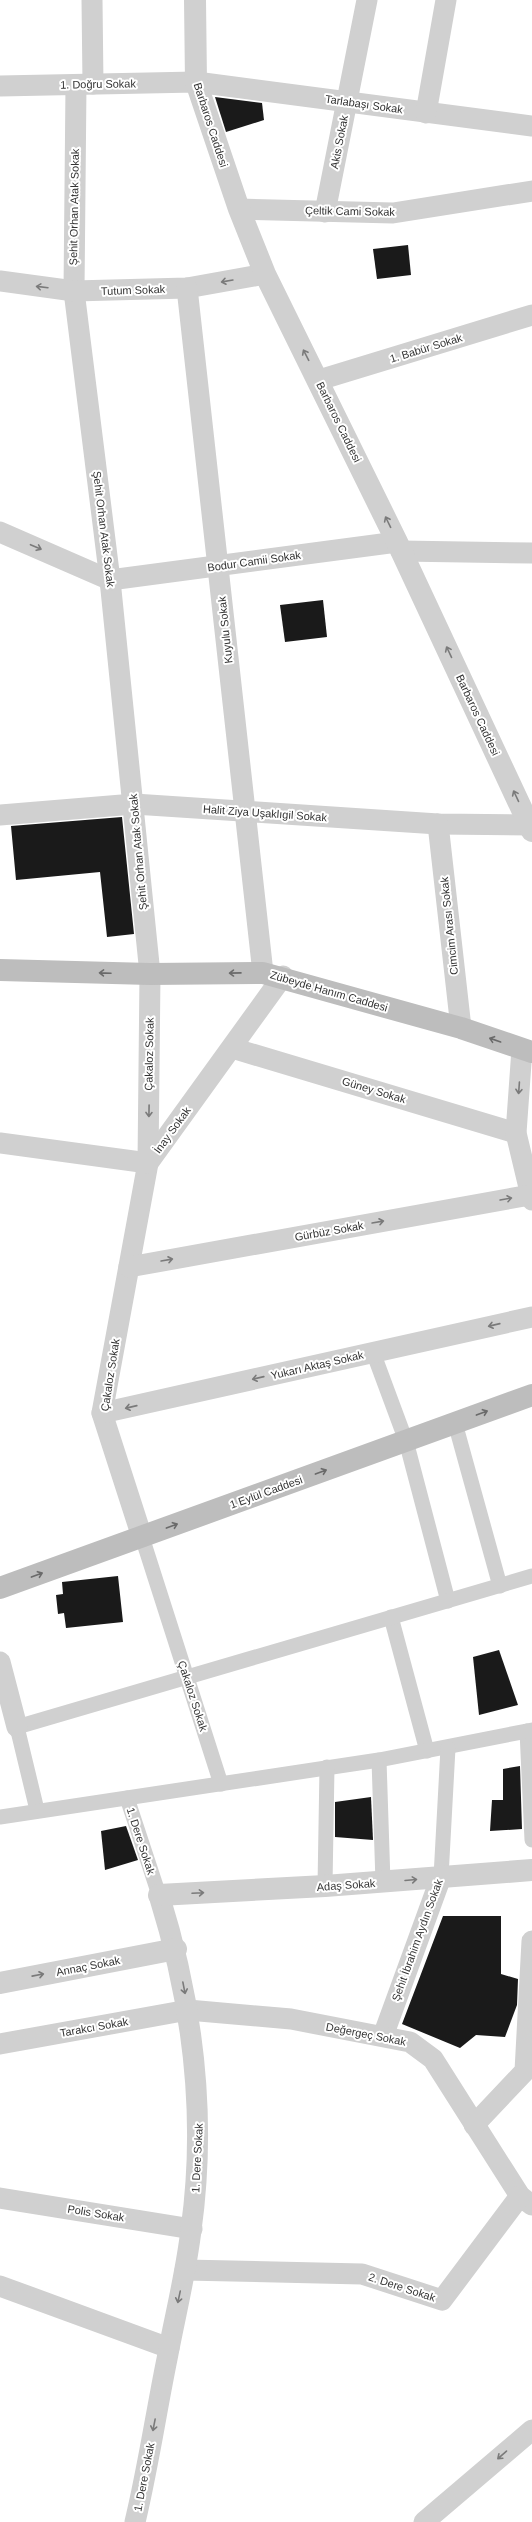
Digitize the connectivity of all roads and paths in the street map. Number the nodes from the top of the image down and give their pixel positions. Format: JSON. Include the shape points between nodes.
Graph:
{"nodes":[{"id":1,"x":92,"y":0,"type":"edge"},
{"id":2,"x":195,"y":0,"type":"edge"},
{"id":3,"x":367,"y":0,"type":"edge"},
{"id":4,"x":446,"y":0,"type":"edge"},
{"id":5,"x":196,"y":82,"type":"junction"},
{"id":6,"x":84,"y":84,"type":"junction"},
{"id":7,"x":0,"y":86,"type":"edge"},
{"id":8,"x":347,"y":101,"type":"junction"},
{"id":9,"x":426,"y":113,"type":"junction"},
{"id":10,"x":532,"y":126,"type":"edge"},
{"id":11,"x":532,"y":191,"type":"edge"},
{"id":12,"x":239,"y":208,"type":"junction"},
{"id":13,"x":324,"y":212,"type":"junction"},
{"id":14,"x":266,"y":274,"type":"junction"},
{"id":15,"x":0,"y":282,"type":"edge"},
{"id":16,"x":187,"y":288,"type":"junction"},
{"id":17,"x":74,"y":291,"type":"junction"},
{"id":18,"x":532,"y":315,"type":"edge"},
{"id":19,"x":319,"y":380,"type":"junction"},
{"id":20,"x":0,"y":532,"type":"edge"},
{"id":21,"x":399,"y":546,"type":"junction"},
{"id":22,"x":532,"y":553,"type":"edge"},
{"id":23,"x":218,"y":566,"type":"junction"},
{"id":24,"x":110,"y":580,"type":"junction"},
{"id":25,"x":134,"y":804,"type":"junction"},
{"id":26,"x":245,"y":812,"type":"junction"},
{"id":27,"x":0,"y":815,"type":"edge"},
{"id":28,"x":438,"y":824,"type":"junction"},
{"id":29,"x":531,"y":827,"type":"edge"},
{"id":30,"x":0,"y":970,"type":"edge"},
{"id":31,"x":150,"y":974,"type":"junction"},
{"id":32,"x":273,"y":974,"type":"junction"},
{"id":33,"x":461,"y":1028,"type":"junction"},
{"id":34,"x":232,"y":1048,"type":"junction"},
{"id":35,"x":527,"y":1051,"type":"edge"},
{"id":36,"x":516,"y":1133,"type":"junction"},
{"id":37,"x":0,"y":1143,"type":"edge"},
{"id":38,"x":148,"y":1163,"type":"junction"},
{"id":39,"x":531,"y":1197,"type":"edge"},
{"id":40,"x":129,"y":1267,"type":"junction"},
{"id":41,"x":532,"y":1317,"type":"edge"},
{"id":42,"x":373,"y":1352,"type":"junction"},
{"id":43,"x":532,"y":1395,"type":"edge"},
{"id":44,"x":102,"y":1413,"type":"junction"},
{"id":45,"x":455,"y":1423,"type":"junction"},
{"id":46,"x":406,"y":1441,"type":"junction"},
{"id":47,"x":142,"y":1537,"type":"junction"},
{"id":48,"x":532,"y":1576,"type":"edge"},
{"id":49,"x":500,"y":1586,"type":"junction"},
{"id":50,"x":0,"y":1588,"type":"edge"},
{"id":51,"x":448,"y":1601,"type":"junction"},
{"id":52,"x":391,"y":1617,"type":"junction"},
{"id":53,"x":0,"y":1662,"type":"edge"},
{"id":54,"x":187,"y":1677,"type":"junction"},
{"id":55,"x":16,"y":1727,"type":"junction"},
{"id":56,"x":530,"y":1731,"type":"edge"},
{"id":57,"x":448,"y":1748,"type":"junction"},
{"id":58,"x":427,"y":1751,"type":"junction"},
{"id":59,"x":379,"y":1760,"type":"junction"},
{"id":60,"x":327,"y":1767,"type":"junction"},
{"id":61,"x":221,"y":1784,"type":"junction"},
{"id":62,"x":127,"y":1798,"type":"junction"},
{"id":63,"x":37,"y":1810,"type":"junction"},
{"id":64,"x":0,"y":1817,"type":"edge"},
{"id":65,"x":532,"y":1840,"type":"edge"},
{"id":66,"x":532,"y":1870,"type":"edge"},
{"id":67,"x":441,"y":1877,"type":"junction"},
{"id":68,"x":383,"y":1882,"type":"junction"},
{"id":69,"x":324,"y":1886,"type":"junction"},
{"id":70,"x":159,"y":1895,"type":"junction"},
{"id":71,"x":532,"y":1941,"type":"edge"},
{"id":72,"x":176,"y":1949,"type":"junction"},
{"id":73,"x":532,"y":1971,"type":"edge"},
{"id":74,"x":0,"y":1983,"type":"edge"},
{"id":75,"x":188,"y":2010,"type":"junction"},
{"id":76,"x":383,"y":2036,"type":"junction"},
{"id":77,"x":0,"y":2044,"type":"edge"},
{"id":78,"x":474,"y":2125,"type":"junction"},
{"id":79,"x":0,"y":2198,"type":"edge"},
{"id":80,"x":526,"y":2201,"type":"edge"},
{"id":81,"x":192,"y":2229,"type":"junction"},
{"id":82,"x":185,"y":2270,"type":"junction"},
{"id":83,"x":0,"y":2286,"type":"edge"},
{"id":84,"x":169,"y":2348,"type":"junction"},
{"id":85,"x":532,"y":2430,"type":"edge"},
{"id":86,"x":135,"y":2522,"type":"edge"},
{"id":87,"x":424,"y":2522,"type":"edge"}],
"edges":[{"from":1,"to":6,"type":"street","name":"Şehit Orhan Atak Sokak"},
{"from":2,"to":5,"type":"street","name":"Barbaros Caddesi"},
{"from":3,"to":8,"type":"street","name":"Akis Sokak"},
{"from":4,"to":9,"type":"street"},
{"from":5,"to":6,"type":"street","name":"1. Doğru Sokak"},
{"from":5,"to":8,"type":"street","name":"Tarlabaşı Sokak"},
{"from":5,"to":12,"type":"street","name":"Barbaros Caddesi"},
{"from":6,"to":7,"type":"street","name":"1. Doğru Sokak"},
{"from":6,"to":17,"type":"street","name":"Şehit Orhan Atak Sokak"},
{"from":8,"to":9,"type":"street","name":"Tarlabaşı Sokak"},
{"from":8,"to":13,"type":"street","name":"Akis Sokak"},
{"from":9,"to":10,"type":"street","name":"Tarlabaşı Sokak"},
{"from":11,"to":13,"type":"street","name":"Çeltik Cami Sokak","via":[[393,212]]},
{"from":12,"to":13,"type":"street","name":"Çeltik Cami Sokak"},
{"from":12,"to":14,"type":"street","name":"Barbaros Caddesi"},
{"from":14,"to":16,"type":"street","name":"Tutum Sokak","one_way":true},
{"from":19,"to":14,"type":"street","name":"Barbaros Caddesi","one_way":true},
{"from":17,"to":15,"type":"street","name":"Tutum Sokak","one_way":true},
{"from":16,"to":17,"type":"street","name":"Tutum Sokak"},
{"from":16,"to":23,"type":"street","name":"Kuyulu Sokak"},
{"from":17,"to":24,"type":"street","name":"Şehit Orhan Atak Sokak"},
{"from":18,"to":19,"type":"street","name":"1. Babür Sokak"},
{"from":21,"to":19,"type":"street","name":"Barbaros Caddesi","one_way":true},
{"from":20,"to":24,"type":"street","one_way":true},
{"from":21,"to":22,"type":"street","name":"Bodur Camii Sokak"},
{"from":21,"to":23,"type":"street","name":"Bodur Camii Sokak"},
{"from":29,"to":21,"type":"street","name":"Barbaros Caddesi","one_way":true},
{"from":23,"to":24,"type":"street","name":"Bodur Camii Sokak"},
{"from":23,"to":26,"type":"street","name":"Kuyulu Sokak"},
{"from":24,"to":25,"type":"street","name":"Şehit Orhan Atak Sokak"},
{"from":25,"to":26,"type":"street","name":"Halit Ziya Uşaklıgil Sokak"},
{"from":25,"to":27,"type":"street","name":"Halit Ziya Uşaklıgil Sokak"},
{"from":25,"to":31,"type":"street","name":"Şehit Orhan Atak Sokak"},
{"from":26,"to":28,"type":"street","name":"Halit Ziya Uşaklıgil Sokak"},
{"from":26,"to":32,"type":"street","name":"Kuyulu Sokak"},
{"from":28,"to":29,"type":"street","name":"Halit Ziya Uşaklıgil Sokak"},
{"from":28,"to":33,"type":"street","name":"Cimcim Arası Sokak"},
{"from":31,"to":30,"type":"main road","name":"Zübeyde Hanım Caddesi","one_way":true},
{"from":32,"to":31,"type":"main road","name":"Zübeyde Hanım Caddesi","one_way":true},
{"from":31,"to":38,"type":"street","name":"Çakaloz Sokak","one_way":true},
{"from":32,"to":33,"type":"main road","name":"Zübeyde Hanım Caddesi"},
{"from":32,"to":34,"type":"street","name":"İnay Sokak"},
{"from":35,"to":33,"type":"main road","name":"Zübeyde Hanım Caddesi","one_way":true},
{"from":34,"to":36,"type":"street","name":"Güney Sokak"},
{"from":34,"to":38,"type":"street","name":"İnay Sokak"},
{"from":35,"to":36,"type":"street","one_way":true},
{"from":36,"to":39,"type":"street"},
{"from":37,"to":38,"type":"street","name":"İnay Sokak"},
{"from":38,"to":40,"type":"street","name":"Çakaloz Sokak"},
{"from":40,"to":39,"type":"street","name":"Gürbüz Sokak","one_way":true},
{"from":40,"to":44,"type":"street","name":"Çakaloz Sokak"},
{"from":41,"to":42,"type":"street","name":"Yukarı Aktaş Sokak","one_way":true},
{"from":42,"to":44,"type":"street","name":"Yukarı Aktaş Sokak","one_way":true},
{"from":42,"to":46,"type":"street"},
{"from":45,"to":43,"type":"main road","name":"1 Eylül Caddesi","one_way":true},
{"from":44,"to":47,"type":"street","name":"Çakaloz Sokak"},
{"from":45,"to":46,"type":"main road","name":"1 Eylül Caddesi"},
{"from":45,"to":49,"type":"street"},
{"from":47,"to":46,"type":"main road","name":"1 Eylül Caddesi","one_way":true},
{"from":46,"to":51,"type":"street"},
{"from":50,"to":47,"type":"main road","name":"1 Eylül Caddesi","one_way":true},
{"from":47,"to":54,"type":"street","name":"Çakaloz Sokak"},
{"from":48,"to":49,"type":"street"},
{"from":49,"to":51,"type":"street"},
{"from":51,"to":52,"type":"street"},
{"from":52,"to":54,"type":"street"},
{"from":52,"to":58,"type":"street"},
{"from":53,"to":55,"type":"street"},
{"from":54,"to":55,"type":"street"},
{"from":54,"to":61,"type":"street","name":"Çakaloz Sokak"},
{"from":55,"to":63,"type":"street"},
{"from":56,"to":57,"type":"street"},
{"from":56,"to":65,"type":"street"},
{"from":57,"to":58,"type":"street"},
{"from":57,"to":67,"type":"street","name":"Şehit İbrahim Aydın Sokak"},
{"from":58,"to":59,"type":"street"},
{"from":59,"to":60,"type":"street"},
{"from":59,"to":68,"type":"street"},
{"from":60,"to":61,"type":"street"},
{"from":60,"to":69,"type":"street"},
{"from":61,"to":62,"type":"street"},
{"from":62,"to":63,"type":"street"},
{"from":62,"to":70,"type":"street","name":"1. Dere Sokak"},
{"from":63,"to":64,"type":"street"},
{"from":66,"to":67,"type":"street","name":"Adaş Sokak"},
{"from":68,"to":67,"type":"street","name":"Adaş Sokak","one_way":true},
{"from":67,"to":76,"type":"street","name":"Şehit İbrahim Aydın Sokak"},
{"from":68,"to":69,"type":"street","name":"Adaş Sokak"},
{"from":70,"to":69,"type":"street","name":"Adaş Sokak","one_way":true},
{"from":70,"to":72,"type":"street","name":"1. Dere Sokak"},
{"from":71,"to":73,"type":"street"},
{"from":74,"to":72,"type":"street","name":"Annaç Sokak","one_way":true},
{"from":72,"to":75,"type":"street","name":"1. Dere Sokak","one_way":true},
{"from":73,"to":78,"type":"street","via":[[525,2071]]},
{"from":75,"to":76,"type":"street","name":"Değergeç Sokak","via":[[291,2019]]},
{"from":75,"to":77,"type":"street","name":"Tarakcı Sokak"},
{"from":75,"to":81,"type":"street","name":"1. Dere Sokak","via":[[199,2119]]},
{"from":76,"to":78,"type":"street","name":"Değergeç Sokak","via":[[410,2042],[433,2059]]},
{"from":78,"to":80,"type":"street","name":"Değergeç Sokak"},
{"from":79,"to":81,"type":"street","name":"Polis Sokak"},
{"from":80,"to":82,"type":"street","name":"2. Dere Sokak","via":[[442,2300],[362,2274]]},
{"from":81,"to":82,"type":"street","name":"1. Dere Sokak"},
{"from":82,"to":84,"type":"street","name":"1. Dere Sokak","one_way":true},
{"from":83,"to":84,"type":"street"},
{"from":84,"to":86,"type":"street","name":"1. Dere Sokak","one_way":true},
{"from":85,"to":87,"type":"street","one_way":true}]}
